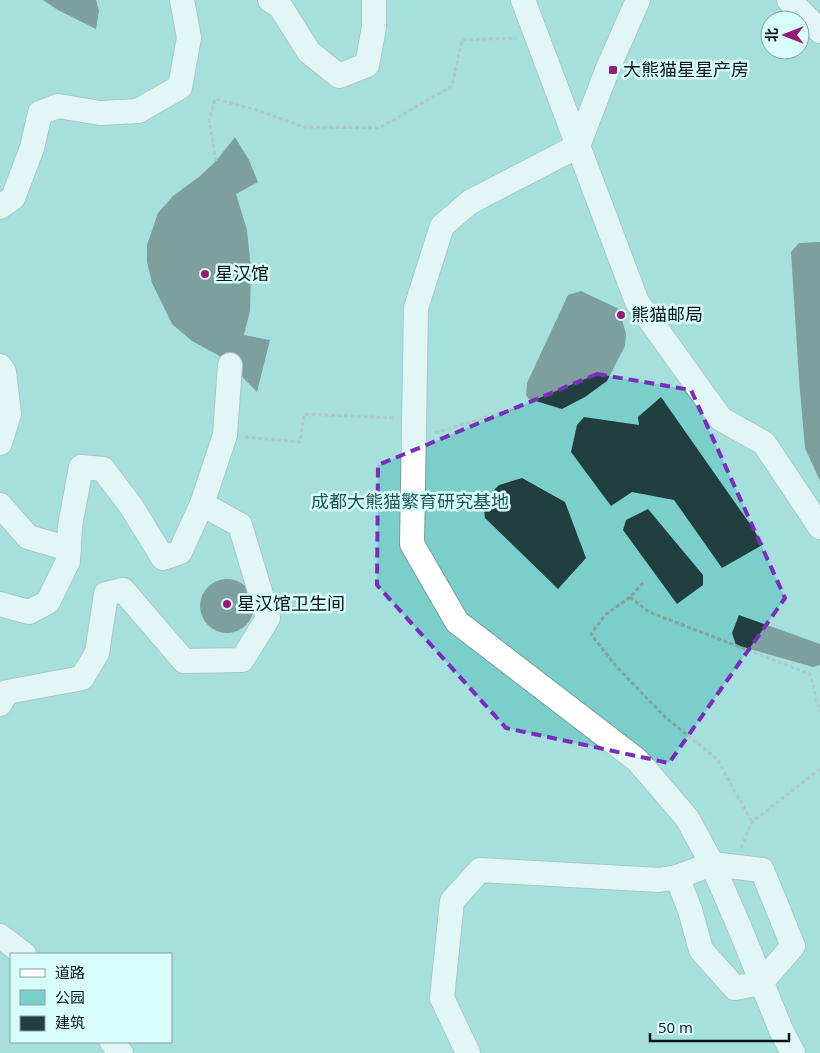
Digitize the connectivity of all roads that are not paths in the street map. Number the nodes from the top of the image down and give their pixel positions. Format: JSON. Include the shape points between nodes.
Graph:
{"nodes":[{"id":1,"x":270,"y":0,"type":"edge"},
{"id":2,"x":374,"y":0,"type":"edge"},
{"id":3,"x":523,"y":0,"type":"edge"},
{"id":4,"x":638,"y":0,"type":"edge"},
{"id":5,"x":789,"y":0,"type":"edge"},
{"id":6,"x":186,"y":2,"type":"edge"},
{"id":7,"x":820,"y":31,"type":"edge"},
{"id":8,"x":578,"y":146,"type":"junction"},
{"id":9,"x":0,"y":207,"type":"edge"},
{"id":10,"x":0,"y":366,"type":"edge"},
{"id":11,"x":230,"y":366,"type":"dead end"},
{"id":12,"x":0,"y":443,"type":"edge"},
{"id":13,"x":202,"y":504,"type":"junction"},
{"id":14,"x":0,"y":505,"type":"edge"},
{"id":15,"x":820,"y":527,"type":"edge"},
{"id":16,"x":69,"y":549,"type":"junction"},
{"id":17,"x":0,"y":604,"type":"edge"},
{"id":18,"x":0,"y":704,"type":"edge"},
{"id":19,"x":723,"y":866,"type":"junction"},
{"id":20,"x":676,"y":876,"type":"junction"},
{"id":21,"x":0,"y":936,"type":"edge"},
{"id":22,"x":23,"y":953,"type":"edge"},
{"id":23,"x":761,"y":983,"type":"junction"},
{"id":24,"x":113,"y":1043,"type":"edge"},
{"id":25,"x":121,"y":1053,"type":"edge"},
{"id":26,"x":468,"y":1053,"type":"edge"},
{"id":27,"x":793,"y":1053,"type":"edge"}],
"edges":[{"from":1,"to":2,"type":"lane","via":[[280,6],[310,52],[338,76],[367,64],[374,28]]},
{"from":3,"to":8,"type":"lane"},
{"from":4,"to":8,"type":"lane"},
{"from":5,"to":7,"type":"lane"},
{"from":6,"to":9,"type":"lane","via":[[189,38],[180,87],[138,111],[100,114],[58,106],[40,113],[32,148],[13,198]]},
{"from":8,"to":15,"type":"lane","via":[[637,302],[721,419],[764,443]]},
{"from":8,"to":19,"type":"lane","via":[[470,202],[442,226],[416,308],[412,544],[457,622],[637,760]]},
{"from":10,"to":12,"type":"lane","via":[[4,372],[10,414]]},
{"from":11,"to":13,"type":"lane","via":[[225,435]]},
{"from":13,"to":16,"type":"lane","via":[[180,552],[163,558],[131,506],[103,469],[81,467]]},
{"from":13,"to":18,"type":"lane","via":[[240,525],[268,618],[242,660],[184,661],[123,590],[106,594],[97,653],[82,678],[7,692]]},
{"from":14,"to":16,"type":"lane","via":[[28,537]]},
{"from":16,"to":17,"type":"lane","via":[[68,561],[48,602],[29,612]]},
{"from":19,"to":20,"type":"lane"},
{"from":19,"to":23,"type":"lane","via":[[739,926]]},
{"from":19,"to":23,"type":"lane","via":[[762,870],[793,946]]},
{"from":20,"to":23,"type":"lane","via":[[701,950],[735,988]]},
{"from":20,"to":26,"type":"lane","via":[[659,880],[480,870],[452,901],[442,998]]},
{"from":21,"to":22,"type":"lane"},
{"from":23,"to":27,"type":"lane"},
{"from":24,"to":25,"type":"lane"}]}
